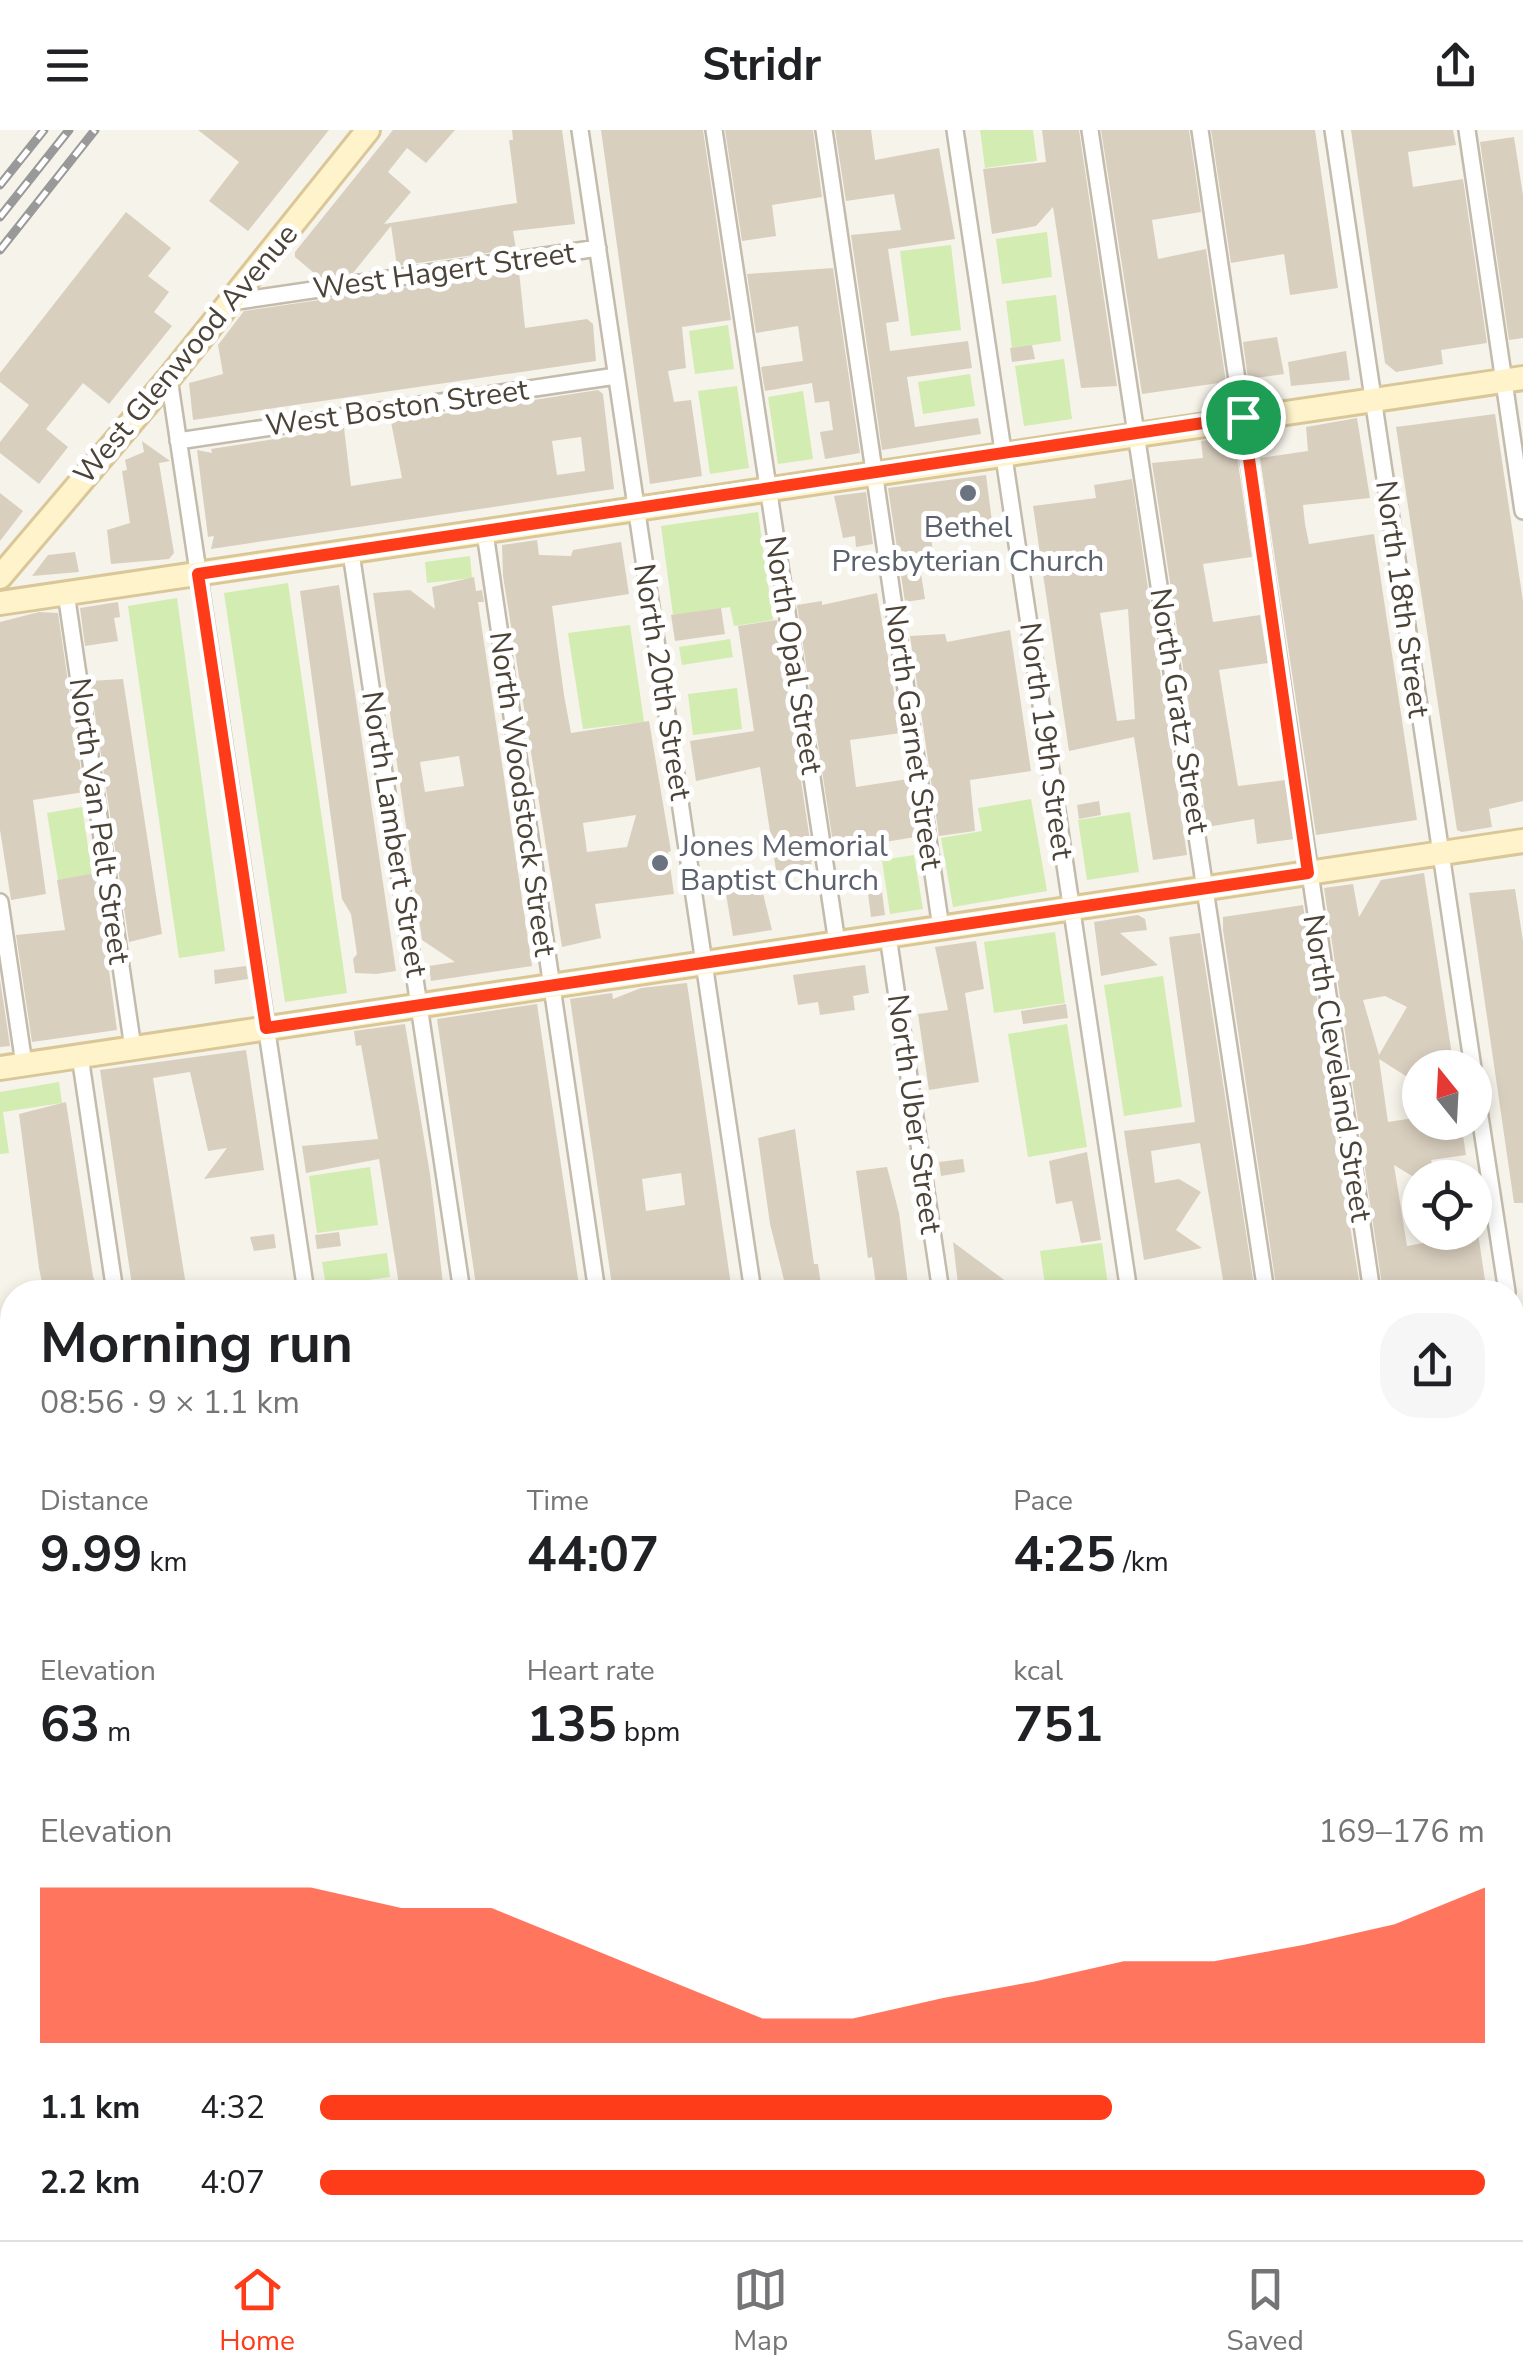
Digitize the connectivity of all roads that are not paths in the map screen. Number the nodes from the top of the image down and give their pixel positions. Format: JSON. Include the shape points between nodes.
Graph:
{"nodes":[{"id":1,"x":368,"y":130,"type":"edge"},
{"id":2,"x":580,"y":130,"type":"edge"},
{"id":3,"x":714,"y":130,"type":"edge"},
{"id":4,"x":824,"y":130,"type":"edge"},
{"id":5,"x":955,"y":130,"type":"edge"},
{"id":6,"x":1090,"y":130,"type":"edge"},
{"id":7,"x":1200,"y":130,"type":"edge"},
{"id":8,"x":1333,"y":130,"type":"edge"},
{"id":9,"x":1467,"y":130,"type":"edge"},
{"id":10,"x":598,"y":248,"type":"junction"},
{"id":11,"x":231,"y":302,"type":"junction"},
{"id":12,"x":616,"y":376,"type":"junction"},
{"id":13,"x":169,"y":378,"type":"junction"},
{"id":14,"x":1513,"y":379,"type":"edge"},
{"id":15,"x":1372,"y":401,"type":"junction"},
{"id":16,"x":1243,"y":417,"type":"junction"},
{"id":17,"x":1136,"y":434,"type":"junction"},
{"id":18,"x":178,"y":440,"type":"junction"},
{"id":19,"x":1003,"y":451,"type":"junction"},
{"id":20,"x":874,"y":474,"type":"junction"},
{"id":21,"x":768,"y":490,"type":"junction"},
{"id":22,"x":636,"y":509,"type":"junction"},
{"id":23,"x":1523,"y":511,"type":"edge"},
{"id":24,"x":484,"y":533,"type":"junction"},
{"id":25,"x":351,"y":553,"type":"junction"},
{"id":26,"x":198,"y":574,"type":"junction"},
{"id":27,"x":0,"y":576,"type":"edge"},
{"id":28,"x":66,"y":594,"type":"junction"},
{"id":29,"x":0,"y":603,"type":"edge"},
{"id":30,"x":1523,"y":841,"type":"edge"},
{"id":31,"x":1440,"y":854,"type":"junction"},
{"id":32,"x":1308,"y":873,"type":"junction"},
{"id":33,"x":1206,"y":888,"type":"junction"},
{"id":34,"x":0,"y":902,"type":"edge"},
{"id":35,"x":1071,"y":908,"type":"junction"},
{"id":36,"x":941,"y":928,"type":"junction"},
{"id":37,"x":888,"y":936,"type":"junction"},
{"id":38,"x":837,"y":944,"type":"junction"},
{"id":39,"x":704,"y":963,"type":"junction"},
{"id":40,"x":550,"y":986,"type":"junction"},
{"id":41,"x":421,"y":1005,"type":"junction"},
{"id":42,"x":266,"y":1028,"type":"junction"},
{"id":43,"x":133,"y":1048,"type":"junction"},
{"id":44,"x":1469,"y":1050,"type":"edge"},
{"id":45,"x":80,"y":1056,"type":"junction"},
{"id":46,"x":24,"y":1064,"type":"junction"},
{"id":47,"x":0,"y":1068,"type":"edge"},
{"id":48,"x":1484,"y":1140,"type":"edge"},
{"id":49,"x":113,"y":1280,"type":"edge"},
{"id":50,"x":304,"y":1280,"type":"edge"},
{"id":51,"x":460,"y":1280,"type":"edge"},
{"id":52,"x":595,"y":1280,"type":"edge"},
{"id":53,"x":751,"y":1280,"type":"edge"},
{"id":54,"x":939,"y":1280,"type":"edge"},
{"id":55,"x":1127,"y":1280,"type":"edge"},
{"id":56,"x":1264,"y":1280,"type":"edge"},
{"id":57,"x":1370,"y":1280,"type":"edge"},
{"id":58,"x":1505,"y":1280,"type":"edge"}],
"edges":[{"from":1,"to":11,"type":"street","name":"West Glenwood Avenue"},
{"from":2,"to":10,"type":"street","name":"North 20th Street"},
{"from":3,"to":21,"type":"street","name":"North Opal Street"},
{"from":4,"to":20,"type":"street","name":"North Garnet Street"},
{"from":5,"to":19,"type":"street","name":"North 19th Street"},
{"from":6,"to":17,"type":"street","name":"North Gratz Street"},
{"from":7,"to":16,"type":"street","name":"North Cleveland Street"},
{"from":8,"to":15,"type":"street","name":"North 18th Street"},
{"from":9,"to":14,"type":"street"},
{"from":10,"to":11,"type":"street","name":"West Hagert Street"},
{"from":10,"to":12,"type":"street","name":"North 20th Street"},
{"from":11,"to":13,"type":"street","name":"West Glenwood Avenue"},
{"from":12,"to":18,"type":"street","name":"West Boston Street"},
{"from":12,"to":22,"type":"street","name":"North 20th Street"},
{"from":13,"to":18,"type":"street"},
{"from":13,"to":27,"type":"street","name":"West Glenwood Avenue"},
{"from":14,"to":15,"type":"street"},
{"from":14,"to":23,"type":"street"},
{"from":15,"to":16,"type":"street"},
{"from":15,"to":31,"type":"street","name":"North 18th Street"},
{"from":16,"to":17,"type":"street"},
{"from":16,"to":32,"type":"street","name":"North Cleveland Street"},
{"from":17,"to":19,"type":"street"},
{"from":17,"to":33,"type":"street","name":"North Gratz Street"},
{"from":18,"to":26,"type":"street"},
{"from":19,"to":20,"type":"street"},
{"from":19,"to":35,"type":"street","name":"North 19th Street"},
{"from":20,"to":21,"type":"street"},
{"from":20,"to":36,"type":"street","name":"North Garnet Street"},
{"from":21,"to":22,"type":"street"},
{"from":21,"to":38,"type":"street","name":"North Opal Street"},
{"from":22,"to":24,"type":"street"},
{"from":22,"to":39,"type":"street","name":"North 20th Street"},
{"from":24,"to":25,"type":"street"},
{"from":24,"to":40,"type":"street","name":"North Woodstock Street"},
{"from":25,"to":26,"type":"street"},
{"from":25,"to":41,"type":"street","name":"North Lambert Street"},
{"from":26,"to":28,"type":"street"},
{"from":26,"to":42,"type":"street"},
{"from":28,"to":29,"type":"street"},
{"from":28,"to":43,"type":"street","name":"North Van Pelt Street"},
{"from":30,"to":31,"type":"street"},
{"from":31,"to":32,"type":"street"},
{"from":31,"to":44,"type":"street","name":"North 18th Street"},
{"from":32,"to":33,"type":"street"},
{"from":32,"to":57,"type":"street","name":"North Cleveland Street"},
{"from":33,"to":35,"type":"street"},
{"from":33,"to":56,"type":"street","name":"North Gratz Street"},
{"from":34,"to":46,"type":"street"},
{"from":35,"to":36,"type":"street"},
{"from":35,"to":55,"type":"street","name":"North 19th Street"},
{"from":36,"to":37,"type":"street"},
{"from":37,"to":38,"type":"street"},
{"from":37,"to":54,"type":"street","name":"North Uber Street"},
{"from":38,"to":39,"type":"street"},
{"from":39,"to":40,"type":"street"},
{"from":39,"to":53,"type":"street","name":"North 20th Street"},
{"from":40,"to":41,"type":"street"},
{"from":40,"to":52,"type":"street","name":"North Woodstock Street"},
{"from":41,"to":42,"type":"street"},
{"from":41,"to":51,"type":"street","name":"North Lambert Street"},
{"from":42,"to":43,"type":"street"},
{"from":42,"to":50,"type":"street"},
{"from":43,"to":45,"type":"street"},
{"from":45,"to":46,"type":"street"},
{"from":45,"to":49,"type":"street"},
{"from":46,"to":47,"type":"street"},
{"from":48,"to":58,"type":"street"}]}
